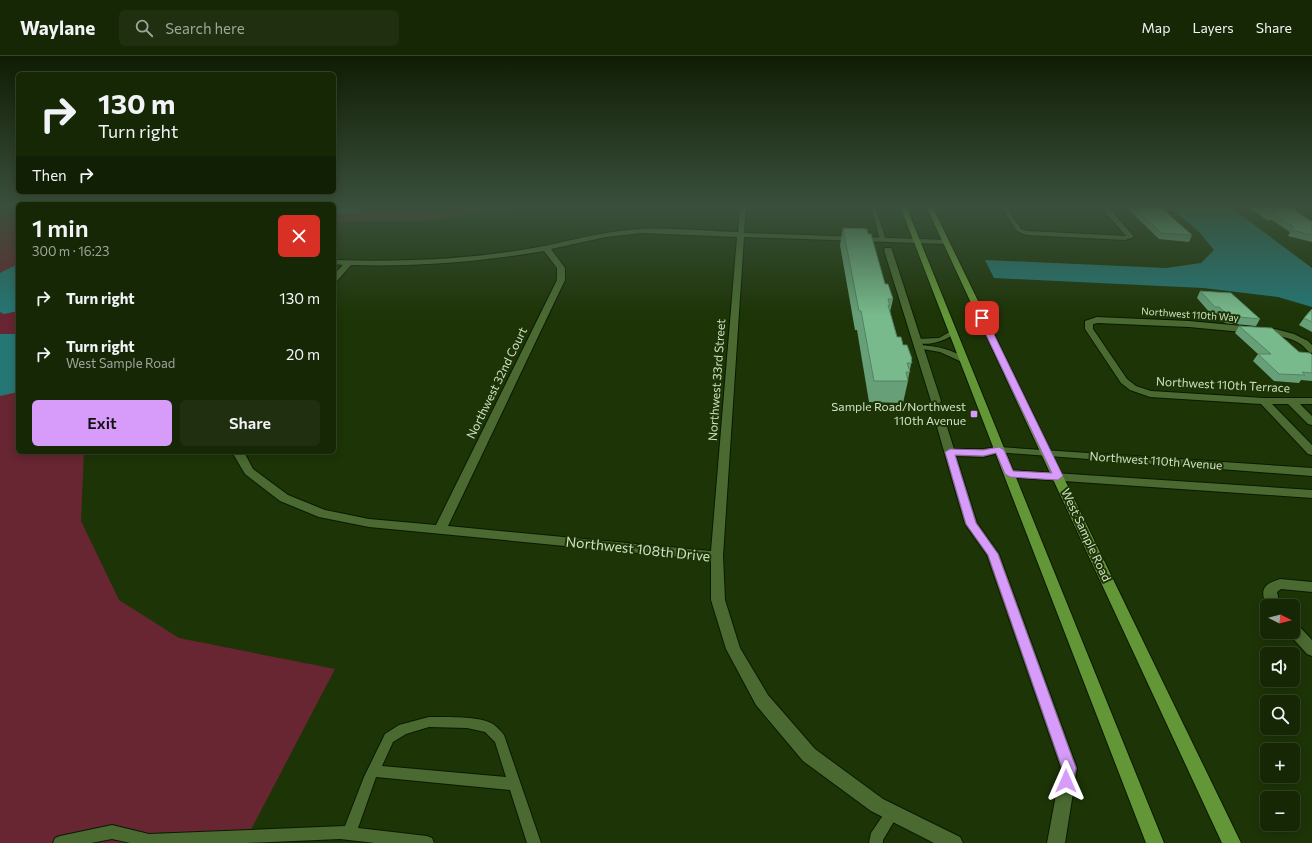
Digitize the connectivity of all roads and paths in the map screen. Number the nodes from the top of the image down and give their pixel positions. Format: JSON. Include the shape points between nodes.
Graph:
{"nodes":[{"id":1,"x":946,"y":242,"type":"edge"},
{"id":2,"x":567,"y":243,"type":"edge"},
{"id":3,"x":739,"y":243,"type":"edge"},
{"id":4,"x":917,"y":243,"type":"edge"},
{"id":5,"x":546,"y":248,"type":"junction"},
{"id":6,"x":888,"y":250,"type":"dead end"},
{"id":7,"x":336,"y":262,"type":"edge"},
{"id":8,"x":349,"y":262,"type":"junction"},
{"id":9,"x":336,"y":277,"type":"edge"},
{"id":10,"x":953,"y":332,"type":"junction"},
{"id":11,"x":918,"y":344,"type":"junction"},
{"id":12,"x":1312,"y":350,"type":"edge"},
{"id":13,"x":964,"y":361,"type":"junction"},
{"id":14,"x":1133,"y":388,"type":"joint"},
{"id":15,"x":936,"y":401,"type":"dead end"},
{"id":16,"x":1264,"y":401,"type":"junction"},
{"id":17,"x":1291,"y":401,"type":"junction"},
{"id":18,"x":1312,"y":401,"type":"edge"},
{"id":19,"x":1312,"y":422,"type":"edge"},
{"id":20,"x":942,"y":427,"type":"dead end"},
{"id":21,"x":999,"y":450,"type":"junction"},
{"id":22,"x":950,"y":452,"type":"junction"},
{"id":23,"x":1046,"y":452,"type":"junction"},
{"id":24,"x":1312,"y":452,"type":"edge"},
{"id":25,"x":239,"y":454,"type":"edge"},
{"id":26,"x":1312,"y":472,"type":"edge"},
{"id":27,"x":1010,"y":474,"type":"junction"},
{"id":28,"x":1058,"y":476,"type":"junction"},
{"id":29,"x":1312,"y":494,"type":"edge"},
{"id":30,"x":440,"y":530,"type":"junction"},
{"id":31,"x":717,"y":556,"type":"junction"},
{"id":32,"x":1312,"y":587,"type":"edge"},
{"id":33,"x":1272,"y":599,"type":"edge"},
{"id":34,"x":1300,"y":637,"type":"edge"},
{"id":35,"x":1312,"y":650,"type":"edge"},
{"id":36,"x":373,"y":771,"type":"junction"},
{"id":37,"x":515,"y":784,"type":"junction"},
{"id":38,"x":893,"y":813,"type":"junction"},
{"id":39,"x":349,"y":833,"type":"junction"},
{"id":40,"x":876,"y":841,"type":"edge"},
{"id":41,"x":148,"y":842,"type":"edge"},
{"id":42,"x":60,"y":843,"type":"edge"},
{"id":43,"x":427,"y":843,"type":"edge"},
{"id":44,"x":534,"y":843,"type":"edge"},
{"id":45,"x":954,"y":843,"type":"edge"},
{"id":46,"x":1056,"y":843,"type":"edge"},
{"id":47,"x":1155,"y":843,"type":"edge"},
{"id":48,"x":1232,"y":843,"type":"edge"}],
"edges":[{"from":1,"to":23,"type":"main road","name":"West Sample Road"},
{"from":2,"to":5,"type":"street"},
{"from":3,"to":31,"type":"street","name":"Northwest 33rd Street"},
{"from":4,"to":10,"type":"main road"},
{"from":5,"to":8,"type":"street","via":[[459,259]]},
{"from":5,"to":30,"type":"street","name":"Northwest 32nd Court","via":[[561,268],[561,280]]},
{"from":6,"to":11,"type":"street"},
{"from":7,"to":8,"type":"street"},
{"from":8,"to":9,"type":"street"},
{"from":10,"to":11,"type":"lane","via":[[948,338]]},
{"from":10,"to":13,"type":"main road"},
{"from":11,"to":13,"type":"lane","via":[[945,350]]},
{"from":11,"to":15,"type":"street"},
{"from":12,"to":14,"type":"street","name":"Northwest 110th Way","via":[[1291,336],[1275,332],[1189,324],[1096,320],[1088,323],[1088,329],[1124,381]]},
{"from":13,"to":21,"type":"main road"},
{"from":14,"to":16,"type":"street","name":"Northwest 110th Terrace","via":[[1150,394]]},
{"from":16,"to":17,"type":"street","name":"Northwest 110th Terrace"},
{"from":16,"to":24,"type":"street"},
{"from":17,"to":18,"type":"street","name":"Northwest 110th Terrace"},
{"from":17,"to":19,"type":"street"},
{"from":20,"to":22,"type":"street"},
{"from":21,"to":22,"type":"street","name":"Northwest 110th Avenue","via":[[983,453]]},
{"from":21,"to":23,"type":"street","name":"Northwest 110th Avenue"},
{"from":21,"to":27,"type":"main road"},
{"from":22,"to":46,"type":"street","via":[[971,524],[993,554],[1069,768]]},
{"from":23,"to":26,"type":"street","name":"Northwest 110th Avenue"},
{"from":23,"to":28,"type":"main road","name":"West Sample Road"},
{"from":25,"to":30,"type":"street","name":"Northwest 108th Drive","via":[[248,471],[284,498],[323,514],[369,523]]},
{"from":27,"to":28,"type":"street","name":"Northwest 110th Avenue"},
{"from":27,"to":47,"type":"main road"},
{"from":28,"to":29,"type":"street","name":"Northwest 110th Avenue"},
{"from":28,"to":48,"type":"main road","name":"West Sample Road"},
{"from":30,"to":31,"type":"street","name":"Northwest 108th Drive"},
{"from":31,"to":38,"type":"street","name":"Northwest 108th Drive","via":[[718,600],[733,649],[762,700],[809,755],[877,805]]},
{"from":32,"to":33,"type":"street","via":[[1280,584],[1270,589]]},
{"from":34,"to":35,"type":"street"},
{"from":36,"to":37,"type":"lane"},
{"from":36,"to":37,"type":"lane","via":[[389,738],[403,729],[429,722],[467,723],[488,727],[500,738]]},
{"from":36,"to":39,"type":"lane"},
{"from":37,"to":44,"type":"lane"},
{"from":38,"to":40,"type":"lane"},
{"from":38,"to":45,"type":"street","name":"Northwest 108th Drive"},
{"from":39,"to":41,"type":"lane"},
{"from":39,"to":43,"type":"lane"},
{"from":41,"to":42,"type":"lane","via":[[112,832]]}]}
